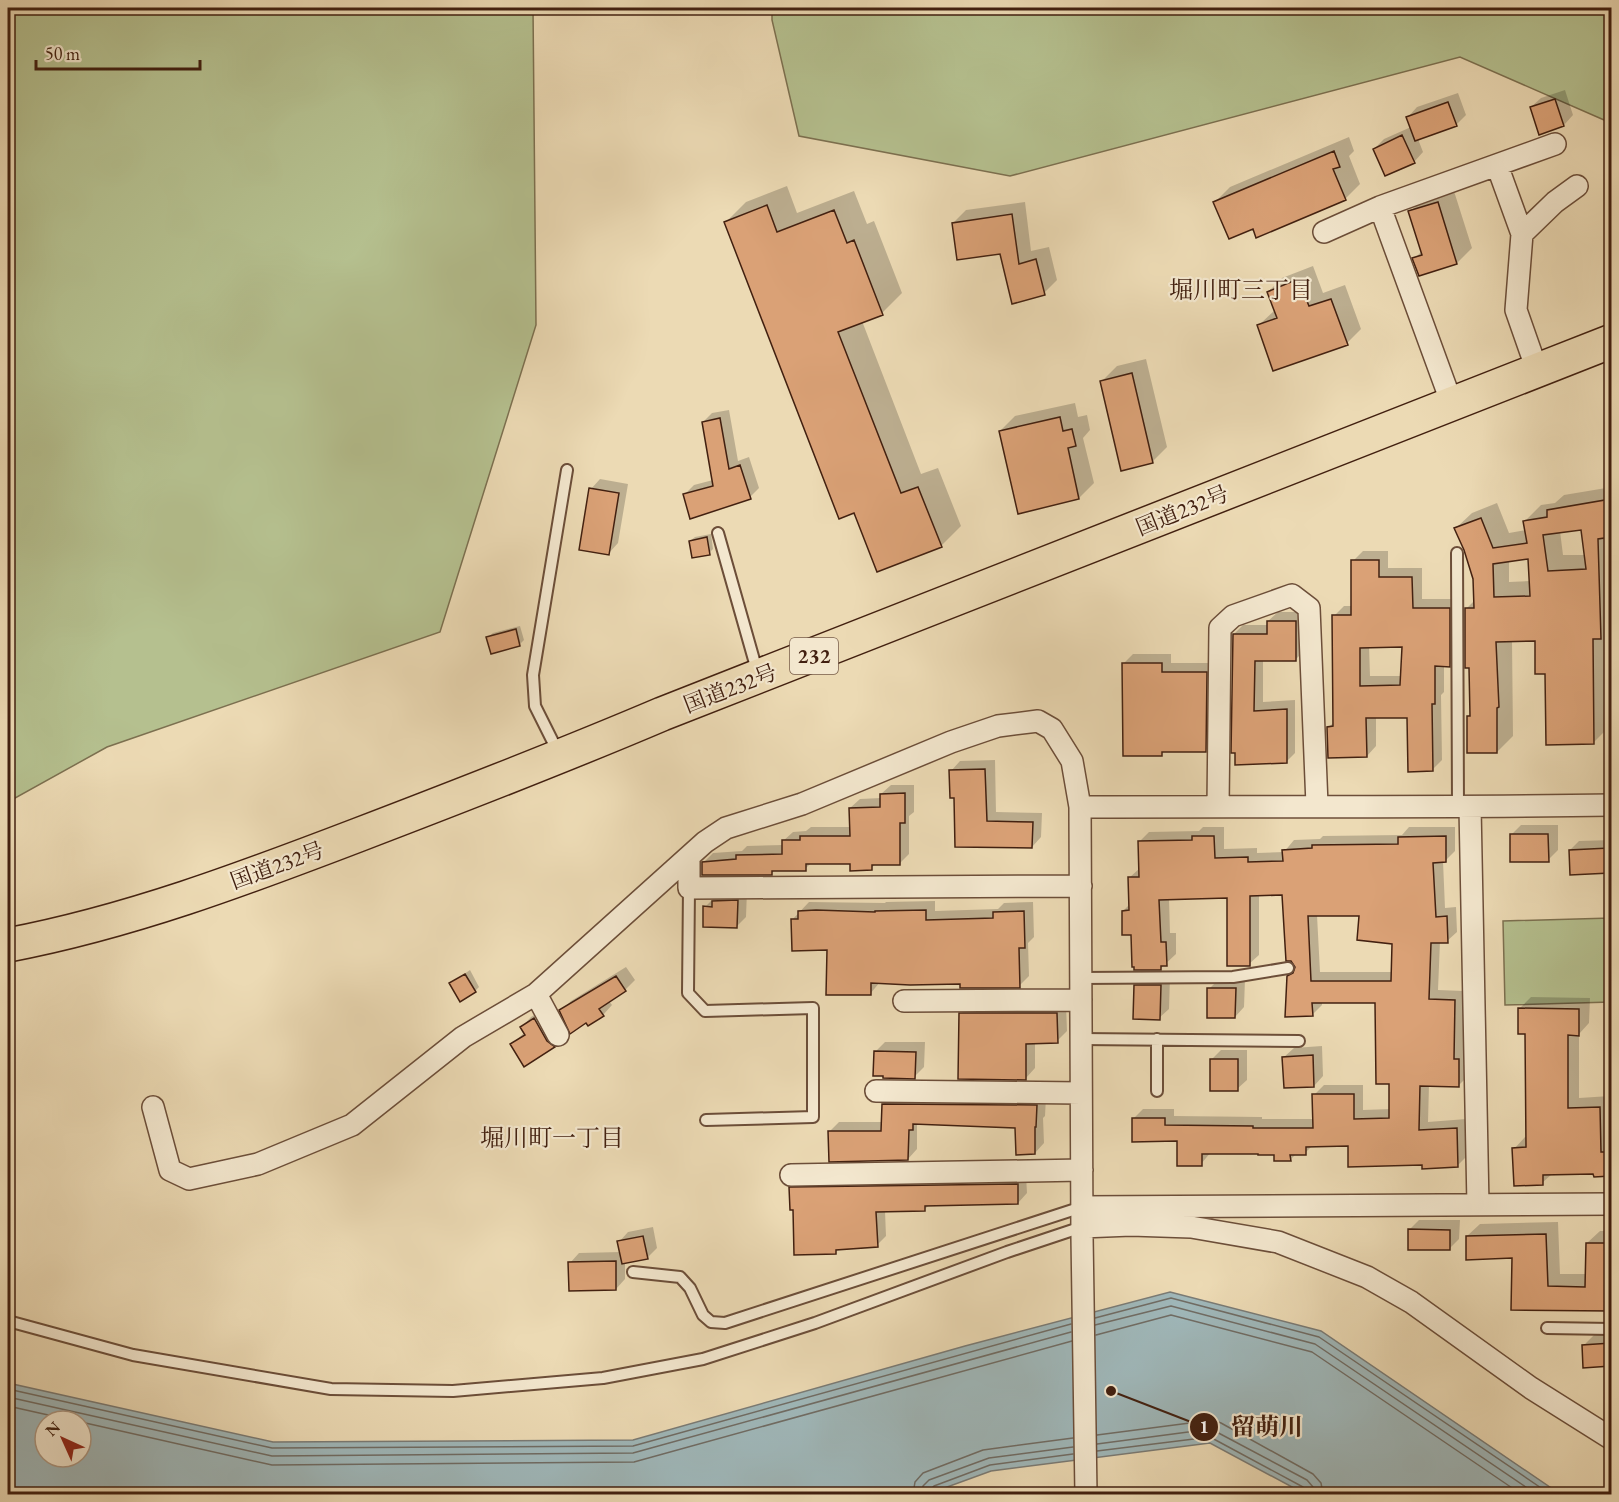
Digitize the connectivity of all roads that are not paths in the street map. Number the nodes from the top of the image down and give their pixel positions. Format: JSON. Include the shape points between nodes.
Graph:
{"nodes":[{"id":1,"x":1555,"y":144,"type":"dead end"},
{"id":2,"x":1497,"y":165,"type":"junction"},
{"id":3,"x":1577,"y":186,"type":"dead end"},
{"id":4,"x":1380,"y":207,"type":"junction"},
{"id":5,"x":1324,"y":232,"type":"dead end"},
{"id":6,"x":1522,"y":234,"type":"junction"},
{"id":7,"x":1611,"y":341,"type":"edge"},
{"id":8,"x":1537,"y":370,"type":"junction"},
{"id":9,"x":1452,"y":404,"type":"junction"},
{"id":10,"x":567,"y":470,"type":"dead end"},
{"id":11,"x":718,"y":533,"type":"dead end"},
{"id":12,"x":1457,"y":553,"type":"dead end"},
{"id":13,"x":759,"y":677,"type":"junction"},
{"id":14,"x":560,"y":757,"type":"junction"},
{"id":15,"x":1317,"y":805,"type":"junction"},
{"id":16,"x":1611,"y":805,"type":"edge"},
{"id":17,"x":1080,"y":807,"type":"junction"},
{"id":18,"x":1218,"y":807,"type":"junction"},
{"id":19,"x":1464,"y":807,"type":"junction"},
{"id":20,"x":689,"y":858,"type":"junction"},
{"id":21,"x":1081,"y":886,"type":"junction"},
{"id":22,"x":689,"y":888,"type":"junction"},
{"id":23,"x":8,"y":945,"type":"edge"},
{"id":24,"x":1288,"y":969,"type":"dead end"},
{"id":25,"x":1081,"y":978,"type":"junction"},
{"id":26,"x":536,"y":994,"type":"junction"},
{"id":27,"x":1081,"y":1000,"type":"junction"},
{"id":28,"x":904,"y":1001,"type":"dead end"},
{"id":29,"x":558,"y":1035,"type":"dead end"},
{"id":30,"x":1157,"y":1039,"type":"junction"},
{"id":31,"x":1081,"y":1040,"type":"junction"},
{"id":32,"x":1299,"y":1041,"type":"dead end"},
{"id":33,"x":876,"y":1091,"type":"dead end"},
{"id":34,"x":1157,"y":1091,"type":"dead end"},
{"id":35,"x":1081,"y":1093,"type":"junction"},
{"id":36,"x":153,"y":1107,"type":"dead end"},
{"id":37,"x":706,"y":1120,"type":"dead end"},
{"id":38,"x":1082,"y":1170,"type":"junction"},
{"id":39,"x":791,"y":1175,"type":"dead end"},
{"id":40,"x":1478,"y":1204,"type":"junction"},
{"id":41,"x":1611,"y":1204,"type":"edge"},
{"id":42,"x":1082,"y":1224,"type":"junction"},
{"id":43,"x":633,"y":1272,"type":"dead end"},
{"id":44,"x":8,"y":1321,"type":"edge"},
{"id":45,"x":1547,"y":1328,"type":"dead end"},
{"id":46,"x":1611,"y":1329,"type":"edge"},
{"id":47,"x":1611,"y":1439,"type":"edge"},
{"id":48,"x":1086,"y":1494,"type":"edge"}],
"edges":[{"from":1,"to":2,"type":"street"},
{"from":2,"to":4,"type":"street"},
{"from":2,"to":6,"type":"street"},
{"from":3,"to":6,"type":"street"},
{"from":4,"to":5,"type":"street"},
{"from":4,"to":9,"type":"street"},
{"from":6,"to":8,"type":"street","via":[[1516,310]]},
{"from":7,"to":8,"type":"highway","name":"国道232号","number":"232"},
{"from":8,"to":9,"type":"highway","name":"国道232号","number":"232"},
{"from":9,"to":13,"type":"highway","name":"国道232号","number":"232"},
{"from":10,"to":14,"type":"lane","via":[[533,675],[535,706]]},
{"from":11,"to":13,"type":"lane"},
{"from":12,"to":19,"type":"lane"},
{"from":13,"to":14,"type":"highway","name":"国道232号","number":"232"},
{"from":14,"to":23,"type":"highway","name":"国道232号","number":"232","via":[[259,873],[157,908]]},
{"from":15,"to":18,"type":"street"},
{"from":15,"to":18,"type":"street","via":[[1309,608],[1292,595],[1233,616],[1220,628]]},
{"from":15,"to":19,"type":"street"},
{"from":16,"to":19,"type":"street"},
{"from":17,"to":18,"type":"street"},
{"from":17,"to":20,"type":"street","via":[[1072,761],[1052,729],[1038,721],[998,726],[801,804],[726,828]]},
{"from":17,"to":21,"type":"street"},
{"from":19,"to":40,"type":"street"},
{"from":20,"to":22,"type":"street"},
{"from":20,"to":26,"type":"street"},
{"from":21,"to":22,"type":"street"},
{"from":21,"to":25,"type":"street"},
{"from":22,"to":37,"type":"lane","via":[[688,993],[705,1011],[813,1008],[813,1117]]},
{"from":24,"to":25,"type":"lane","via":[[1233,978]]},
{"from":25,"to":27,"type":"street"},
{"from":26,"to":29,"type":"street"},
{"from":26,"to":36,"type":"street","via":[[463,1037],[352,1125],[258,1164],[189,1179],[171,1170]]},
{"from":27,"to":28,"type":"street"},
{"from":27,"to":31,"type":"street"},
{"from":30,"to":31,"type":"lane"},
{"from":30,"to":32,"type":"lane"},
{"from":30,"to":34,"type":"lane"},
{"from":31,"to":35,"type":"street"},
{"from":33,"to":35,"type":"street"},
{"from":35,"to":38,"type":"street"},
{"from":38,"to":39,"type":"street"},
{"from":38,"to":42,"type":"street"},
{"from":40,"to":41,"type":"street"},
{"from":40,"to":42,"type":"street"},
{"from":42,"to":43,"type":"lane","via":[[725,1323],[711,1322],[703,1315],[680,1277]]},
{"from":42,"to":44,"type":"lane","via":[[815,1323],[703,1359],[591,1379],[453,1391],[331,1389],[133,1355]]},
{"from":42,"to":47,"type":"street","via":[[1191,1227],[1278,1242],[1367,1277],[1411,1302],[1531,1388]]},
{"from":42,"to":48,"type":"street"},
{"from":45,"to":46,"type":"lane"}]}
